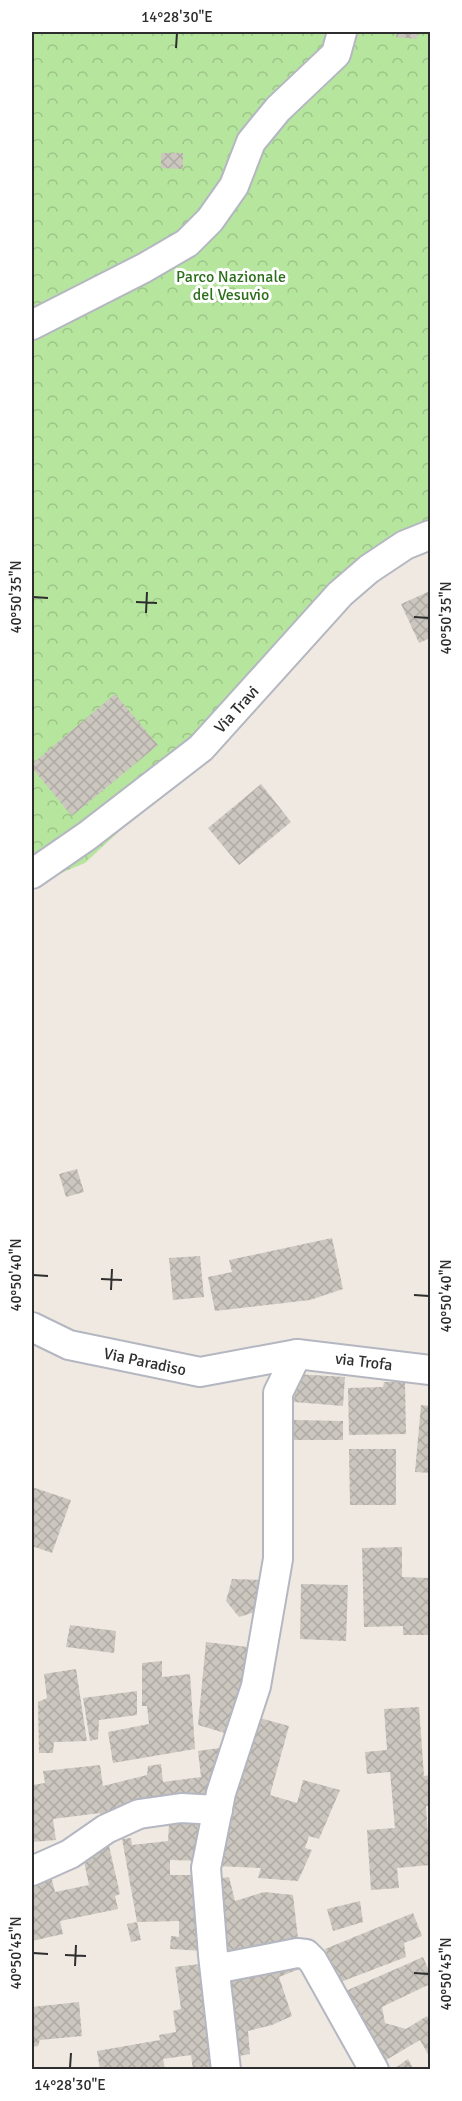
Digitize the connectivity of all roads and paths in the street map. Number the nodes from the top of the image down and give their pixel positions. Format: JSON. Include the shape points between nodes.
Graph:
{"nodes":[{"id":1,"x":342,"y":32,"type":"edge"},
{"id":2,"x":32,"y":325,"type":"edge"},
{"id":3,"x":430,"y":535,"type":"edge"},
{"id":4,"x":32,"y":874,"type":"edge"},
{"id":5,"x":32,"y":1327,"type":"edge"},
{"id":6,"x":297,"y":1354,"type":"junction"},
{"id":7,"x":430,"y":1370,"type":"edge"},
{"id":8,"x":218,"y":1810,"type":"junction"},
{"id":9,"x":32,"y":1871,"type":"edge"},
{"id":10,"x":215,"y":1969,"type":"junction"},
{"id":11,"x":226,"y":2070,"type":"edge"},
{"id":12,"x":374,"y":2070,"type":"edge"}],
"edges":[{"from":1,"to":2,"type":"street","via":[[336,54],[307,79],[251,142],[234,186],[210,220],[187,243]]},
{"from":3,"to":4,"type":"street","name":"Via Travi","via":[[405,545],[369,569],[340,594],[201,748]]},
{"from":5,"to":6,"type":"street","name":"Via Paradiso","via":[[69,1345],[200,1372]]},
{"from":6,"to":7,"type":"street","name":"via Trofa"},
{"from":6,"to":8,"type":"street","via":[[278,1393],[278,1558],[260,1663]]},
{"from":8,"to":9,"type":"street","via":[[181,1808],[139,1814]]},
{"from":8,"to":10,"type":"street","via":[[206,1868]]},
{"from":10,"to":11,"type":"street"},
{"from":10,"to":12,"type":"street","via":[[306,1954]]}]}
